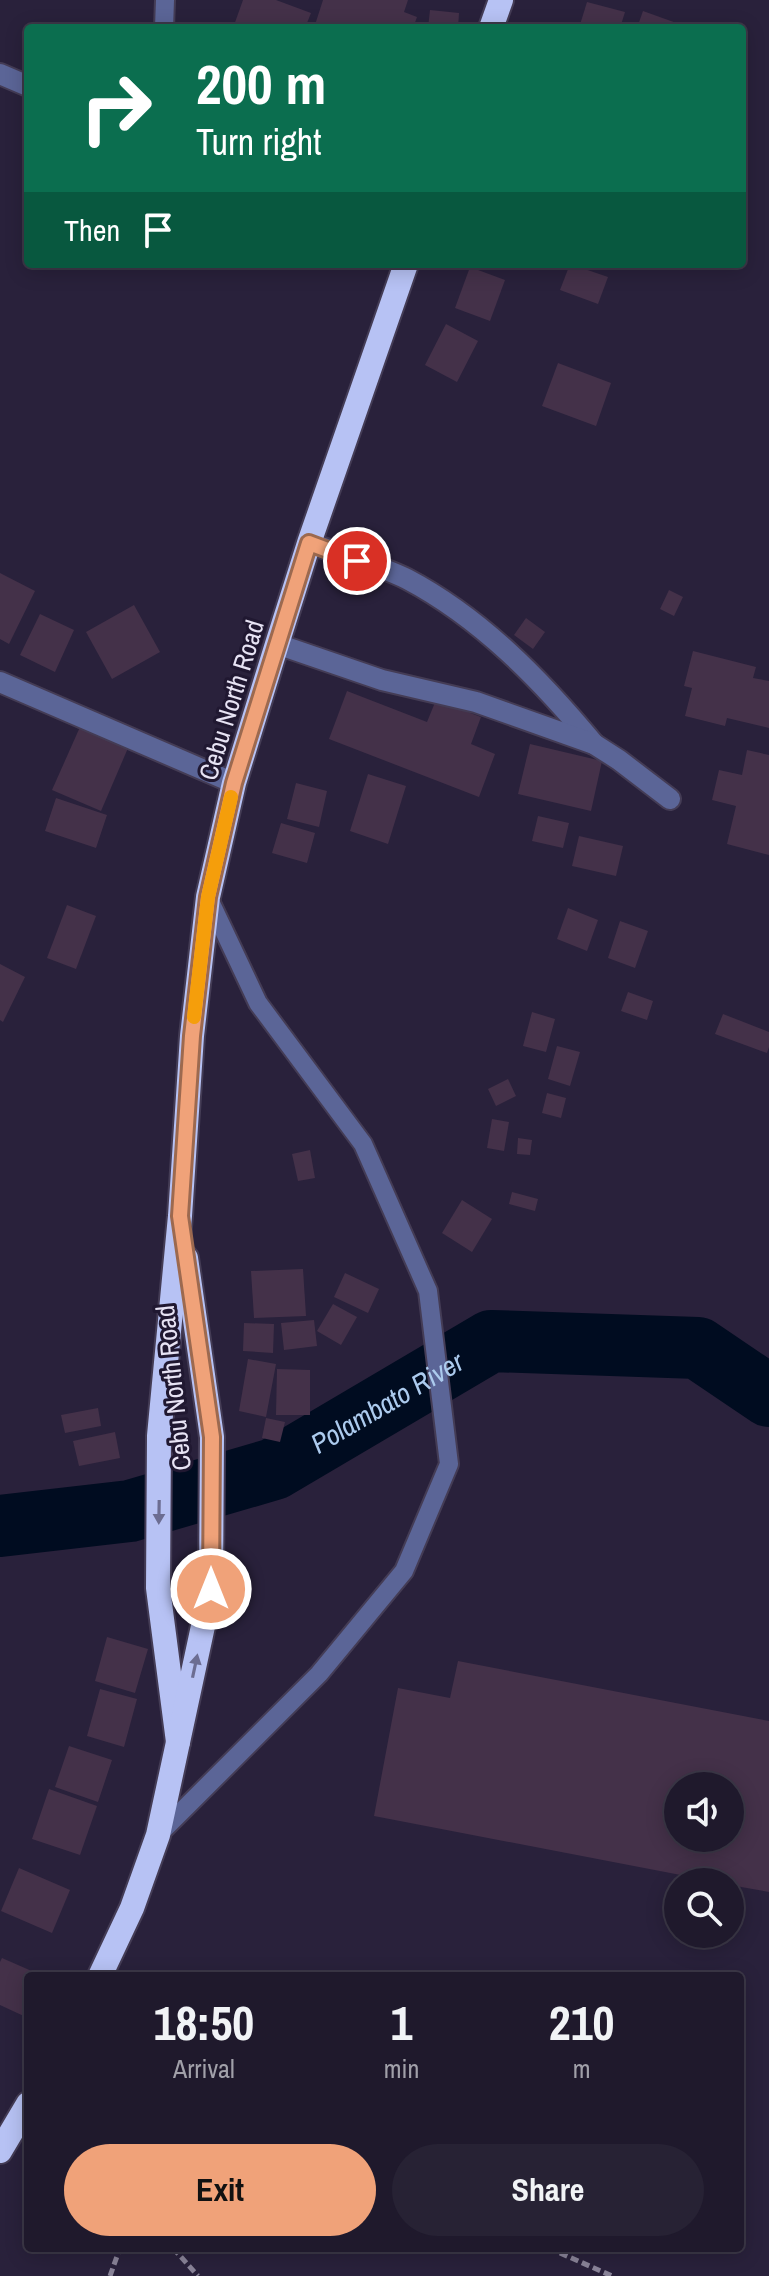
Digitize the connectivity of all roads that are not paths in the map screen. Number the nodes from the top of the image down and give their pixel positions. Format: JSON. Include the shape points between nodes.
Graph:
{"nodes":[{"id":1,"x":165,"y":0,"type":"edge"},
{"id":2,"x":501,"y":0,"type":"edge"},
{"id":3,"x":164,"y":24,"type":"edge"},
{"id":4,"x":492,"y":24,"type":"edge"},
{"id":5,"x":0,"y":74,"type":"edge"},
{"id":6,"x":24,"y":84,"type":"edge"},
{"id":7,"x":405,"y":268,"type":"edge"},
{"id":8,"x":309,"y":543,"type":"junction"},
{"id":9,"x":277,"y":644,"type":"junction"},
{"id":10,"x":0,"y":682,"type":"edge"},
{"id":11,"x":594,"y":744,"type":"junction"},
{"id":12,"x":234,"y":783,"type":"junction"},
{"id":13,"x":670,"y":799,"type":"dead end"},
{"id":14,"x":208,"y":897,"type":"junction"},
{"id":15,"x":180,"y":1216,"type":"junction"},
{"id":16,"x":178,"y":1742,"type":"junction"},
{"id":17,"x":158,"y":1835,"type":"junction"},
{"id":18,"x":102,"y":1972,"type":"edge"},
{"id":19,"x":24,"y":2111,"type":"edge"},
{"id":20,"x":0,"y":2151,"type":"edge"}],
"edges":[{"from":1,"to":3,"type":"lane"},
{"from":2,"to":4,"type":"highway"},
{"from":5,"to":6,"type":"street"},
{"from":7,"to":8,"type":"highway","name":"Cebu North Road"},
{"from":8,"to":9,"type":"highway","name":"Cebu North Road"},
{"from":8,"to":11,"type":"street","via":[[405,578],[460,612],[541,682]]},
{"from":9,"to":11,"type":"street","via":[[382,680],[476,702]]},
{"from":9,"to":12,"type":"highway","name":"Cebu North Road"},
{"from":10,"to":12,"type":"street"},
{"from":11,"to":13,"type":"street"},
{"from":12,"to":14,"type":"highway","name":"Cebu North Road"},
{"from":14,"to":15,"type":"highway","name":"Cebu North Road"},
{"from":14,"to":17,"type":"lane","via":[[258,1003],[363,1144],[428,1291],[449,1464],[404,1571],[319,1674]]},
{"from":15,"to":16,"type":"highway","name":"Cebu North Road","one_way":true,"via":[[159,1436],[158,1588]]},
{"from":16,"to":15,"type":"highway","name":"Cebu North Road","one_way":true,"via":[[211,1589],[212,1437]]},
{"from":16,"to":17,"type":"highway","name":"Cebu North Road"},
{"from":17,"to":18,"type":"highway","name":"Cebu North Road"},
{"from":19,"to":20,"type":"highway"}]}
